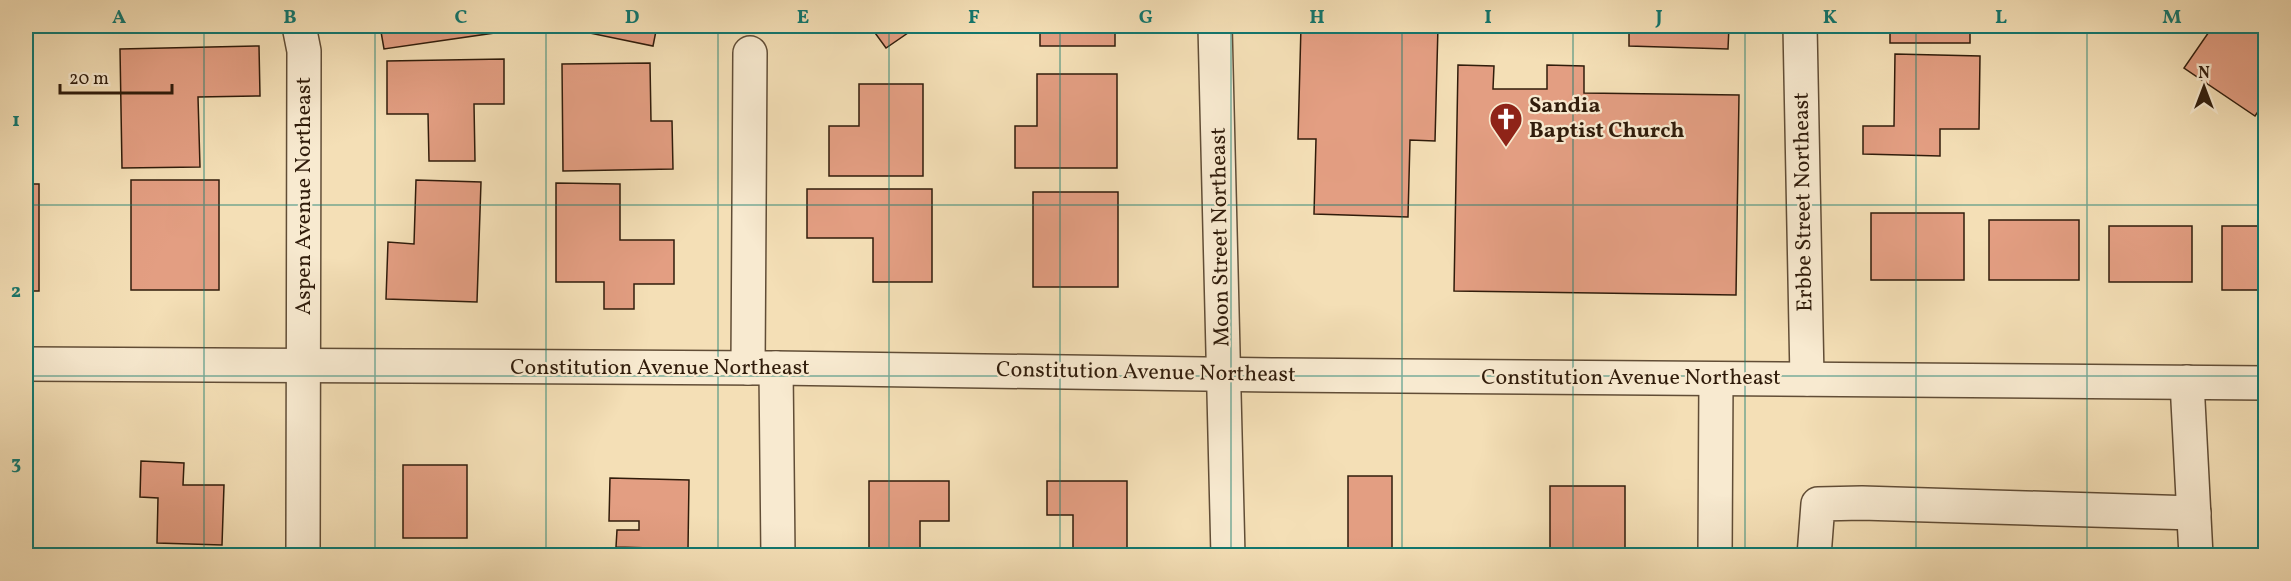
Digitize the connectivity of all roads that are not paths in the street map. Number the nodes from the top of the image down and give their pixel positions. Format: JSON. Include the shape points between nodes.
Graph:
{"nodes":[{"id":1,"x":299,"y":26,"type":"edge"},
{"id":2,"x":1215,"y":26,"type":"edge"},
{"id":3,"x":1800,"y":26,"type":"edge"},
{"id":4,"x":750,"y":53,"type":"dead end"},
{"id":5,"x":26,"y":364,"type":"edge"},
{"id":6,"x":303,"y":366,"type":"junction"},
{"id":7,"x":762,"y":368,"type":"junction"},
{"id":8,"x":1224,"y":374,"type":"junction"},
{"id":9,"x":1716,"y":379,"type":"junction"},
{"id":10,"x":1807,"y":379,"type":"junction"},
{"id":11,"x":2187,"y":382,"type":"junction"},
{"id":12,"x":2265,"y":383,"type":"edge"},
{"id":13,"x":2194,"y":513,"type":"junction"},
{"id":14,"x":303,"y":555,"type":"edge"},
{"id":15,"x":777,"y":555,"type":"edge"},
{"id":16,"x":1228,"y":555,"type":"edge"},
{"id":17,"x":1715,"y":555,"type":"edge"},
{"id":18,"x":1814,"y":555,"type":"edge"},
{"id":19,"x":2196,"y":555,"type":"edge"}],
"edges":[{"from":1,"to":6,"type":"street","name":"Aspen Avenue Northeast","via":[[304,51]]},
{"from":2,"to":8,"type":"street","name":"Moon Street Northeast"},
{"from":3,"to":10,"type":"street","name":"Erbbe Street Northeast"},
{"from":4,"to":7,"type":"street"},
{"from":5,"to":6,"type":"street","name":"Constitution Avenue Northeast"},
{"from":6,"to":7,"type":"street","name":"Constitution Avenue Northeast"},
{"from":6,"to":14,"type":"street","name":"Aspen Avenue Northeast"},
{"from":7,"to":8,"type":"street","name":"Constitution Avenue Northeast"},
{"from":7,"to":15,"type":"street"},
{"from":8,"to":9,"type":"street","name":"Constitution Avenue Northeast"},
{"from":8,"to":16,"type":"street","name":"Moon Street Northeast"},
{"from":9,"to":10,"type":"street","name":"Constitution Avenue Northeast"},
{"from":9,"to":17,"type":"street"},
{"from":10,"to":11,"type":"street","name":"Constitution Avenue Northeast"},
{"from":11,"to":12,"type":"street","name":"Constitution Avenue Northeast"},
{"from":11,"to":13,"type":"street"},
{"from":13,"to":18,"type":"street","via":[[1818,504]]},
{"from":13,"to":19,"type":"street"}]}
